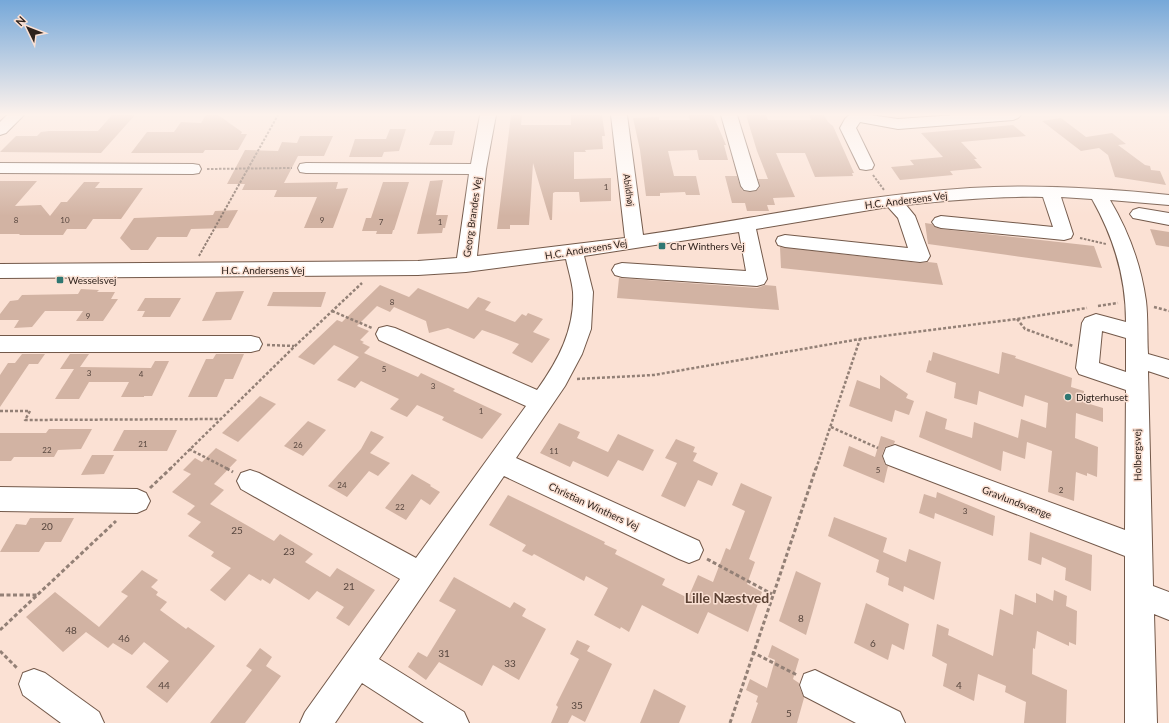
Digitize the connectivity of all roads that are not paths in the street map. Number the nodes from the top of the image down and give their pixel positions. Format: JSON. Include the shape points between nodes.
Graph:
{"nodes":[{"id":1,"x":482,"y":149,"type":"edge"},
{"id":2,"x":624,"y":149,"type":"edge"},
{"id":3,"x":739,"y":149,"type":"edge"},
{"id":4,"x":858,"y":149,"type":"edge"},
{"id":5,"x":866,"y":165,"type":"road end"},
{"id":6,"x":0,"y":168,"type":"edge"},
{"id":7,"x":306,"y":168,"type":"road end"},
{"id":8,"x":478,"y":168,"type":"junction"},
{"id":9,"x":193,"y":169,"type":"road end"},
{"id":10,"x":750,"y":186,"type":"dead end"},
{"id":11,"x":1050,"y":191,"type":"junction"},
{"id":12,"x":1098,"y":194,"type":"junction"},
{"id":13,"x":1169,"y":200,"type":"edge"},
{"id":14,"x":892,"y":201,"type":"junction"},
{"id":15,"x":1139,"y":214,"type":"dead end"},
{"id":16,"x":1169,"y":219,"type":"edge"},
{"id":17,"x":940,"y":222,"type":"dead end"},
{"id":18,"x":744,"y":224,"type":"junction"},
{"id":19,"x":785,"y":241,"type":"dead end"},
{"id":20,"x":636,"y":242,"type":"junction"},
{"id":21,"x":574,"y":252,"type":"junction"},
{"id":22,"x":466,"y":265,"type":"junction"},
{"id":23,"x":0,"y":270,"type":"edge"},
{"id":24,"x":622,"y":270,"type":"dead end"},
{"id":25,"x":1136,"y":332,"type":"junction"},
{"id":26,"x":387,"y":334,"type":"road end"},
{"id":27,"x":0,"y":344,"type":"edge"},
{"id":28,"x":251,"y":344,"type":"road end"},
{"id":29,"x":1136,"y":359,"type":"junction"},
{"id":30,"x":1169,"y":369,"type":"edge"},
{"id":31,"x":1137,"y":385,"type":"junction"},
{"id":32,"x":541,"y":402,"type":"junction"},
{"id":33,"x":895,"y":456,"type":"road end"},
{"id":34,"x":499,"y":462,"type":"junction"},
{"id":35,"x":250,"y":481,"type":"road end"},
{"id":36,"x":0,"y":499,"type":"edge"},
{"id":37,"x":137,"y":501,"type":"road end"},
{"id":38,"x":1139,"y":548,"type":"junction"},
{"id":39,"x":688,"y":550,"type":"road end"},
{"id":40,"x":420,"y":575,"type":"junction"},
{"id":41,"x":1139,"y":594,"type":"junction"},
{"id":42,"x":1169,"y":606,"type":"edge"},
{"id":43,"x":358,"y":663,"type":"junction"},
{"id":44,"x":34,"y":684,"type":"dead end"},
{"id":45,"x":815,"y":685,"type":"road end"},
{"id":46,"x":88,"y":723,"type":"edge"},
{"id":47,"x":316,"y":723,"type":"edge"},
{"id":48,"x":453,"y":723,"type":"edge"},
{"id":49,"x":889,"y":723,"type":"edge"},
{"id":50,"x":1141,"y":723,"type":"edge"}],
"edges":[{"from":1,"to":8,"type":"street","name":"Georg Brandes Vej"},
{"from":2,"to":20,"type":"street","name":"Abildhøj"},
{"from":3,"to":10,"type":"street"},
{"from":4,"to":5,"type":"street"},
{"from":6,"to":9,"type":"street"},
{"from":7,"to":8,"type":"street","name":"Georg Brandes Vej"},
{"from":8,"to":22,"type":"street","name":"Georg Brandes Vej"},
{"from":11,"to":12,"type":"street","name":"H.C. Andersens Vej"},
{"from":11,"to":14,"type":"street","name":"H.C. Andersens Vej","via":[[939,195]]},
{"from":11,"to":17,"type":"street","via":[[1064,234]]},
{"from":12,"to":13,"type":"street","name":"H.C. Andersens Vej"},
{"from":12,"to":25,"type":"street","name":"Holbergsvej","via":[[1114,222],[1125,249],[1136,302]]},
{"from":14,"to":18,"type":"street","name":"H.C. Andersens Vej"},
{"from":14,"to":19,"type":"street","via":[[906,216],[920,256]]},
{"from":15,"to":16,"type":"street"},
{"from":18,"to":20,"type":"street","name":"H.C. Andersens Vej"},
{"from":18,"to":24,"type":"street","via":[[748,232],[757,279]]},
{"from":20,"to":21,"type":"street","name":"H.C. Andersens Vej"},
{"from":21,"to":22,"type":"street","name":"H.C. Andersens Vej"},
{"from":21,"to":32,"type":"street","via":[[583,292],[580,329],[571,354]]},
{"from":22,"to":23,"type":"street","name":"H.C. Andersens Vej","via":[[373,269]]},
{"from":25,"to":29,"type":"street","name":"Holbergsvej"},
{"from":25,"to":31,"type":"street","via":[[1092,323],[1087,368]]},
{"from":26,"to":32,"type":"street"},
{"from":27,"to":28,"type":"street"},
{"from":29,"to":30,"type":"street"},
{"from":29,"to":31,"type":"street","name":"Holbergsvej"},
{"from":31,"to":38,"type":"street","name":"Holbergsvej"},
{"from":32,"to":34,"type":"street"},
{"from":33,"to":38,"type":"street","name":"Gravlundsvænge"},
{"from":34,"to":39,"type":"street","name":"Christian Winthers Vej"},
{"from":34,"to":40,"type":"street"},
{"from":35,"to":40,"type":"street"},
{"from":36,"to":37,"type":"street"},
{"from":38,"to":41,"type":"street","name":"Holbergsvej"},
{"from":40,"to":43,"type":"street"},
{"from":41,"to":42,"type":"street"},
{"from":41,"to":50,"type":"street","name":"Holbergsvej"},
{"from":43,"to":47,"type":"street"},
{"from":43,"to":48,"type":"street"},
{"from":44,"to":46,"type":"street"},
{"from":45,"to":49,"type":"street"}]}
